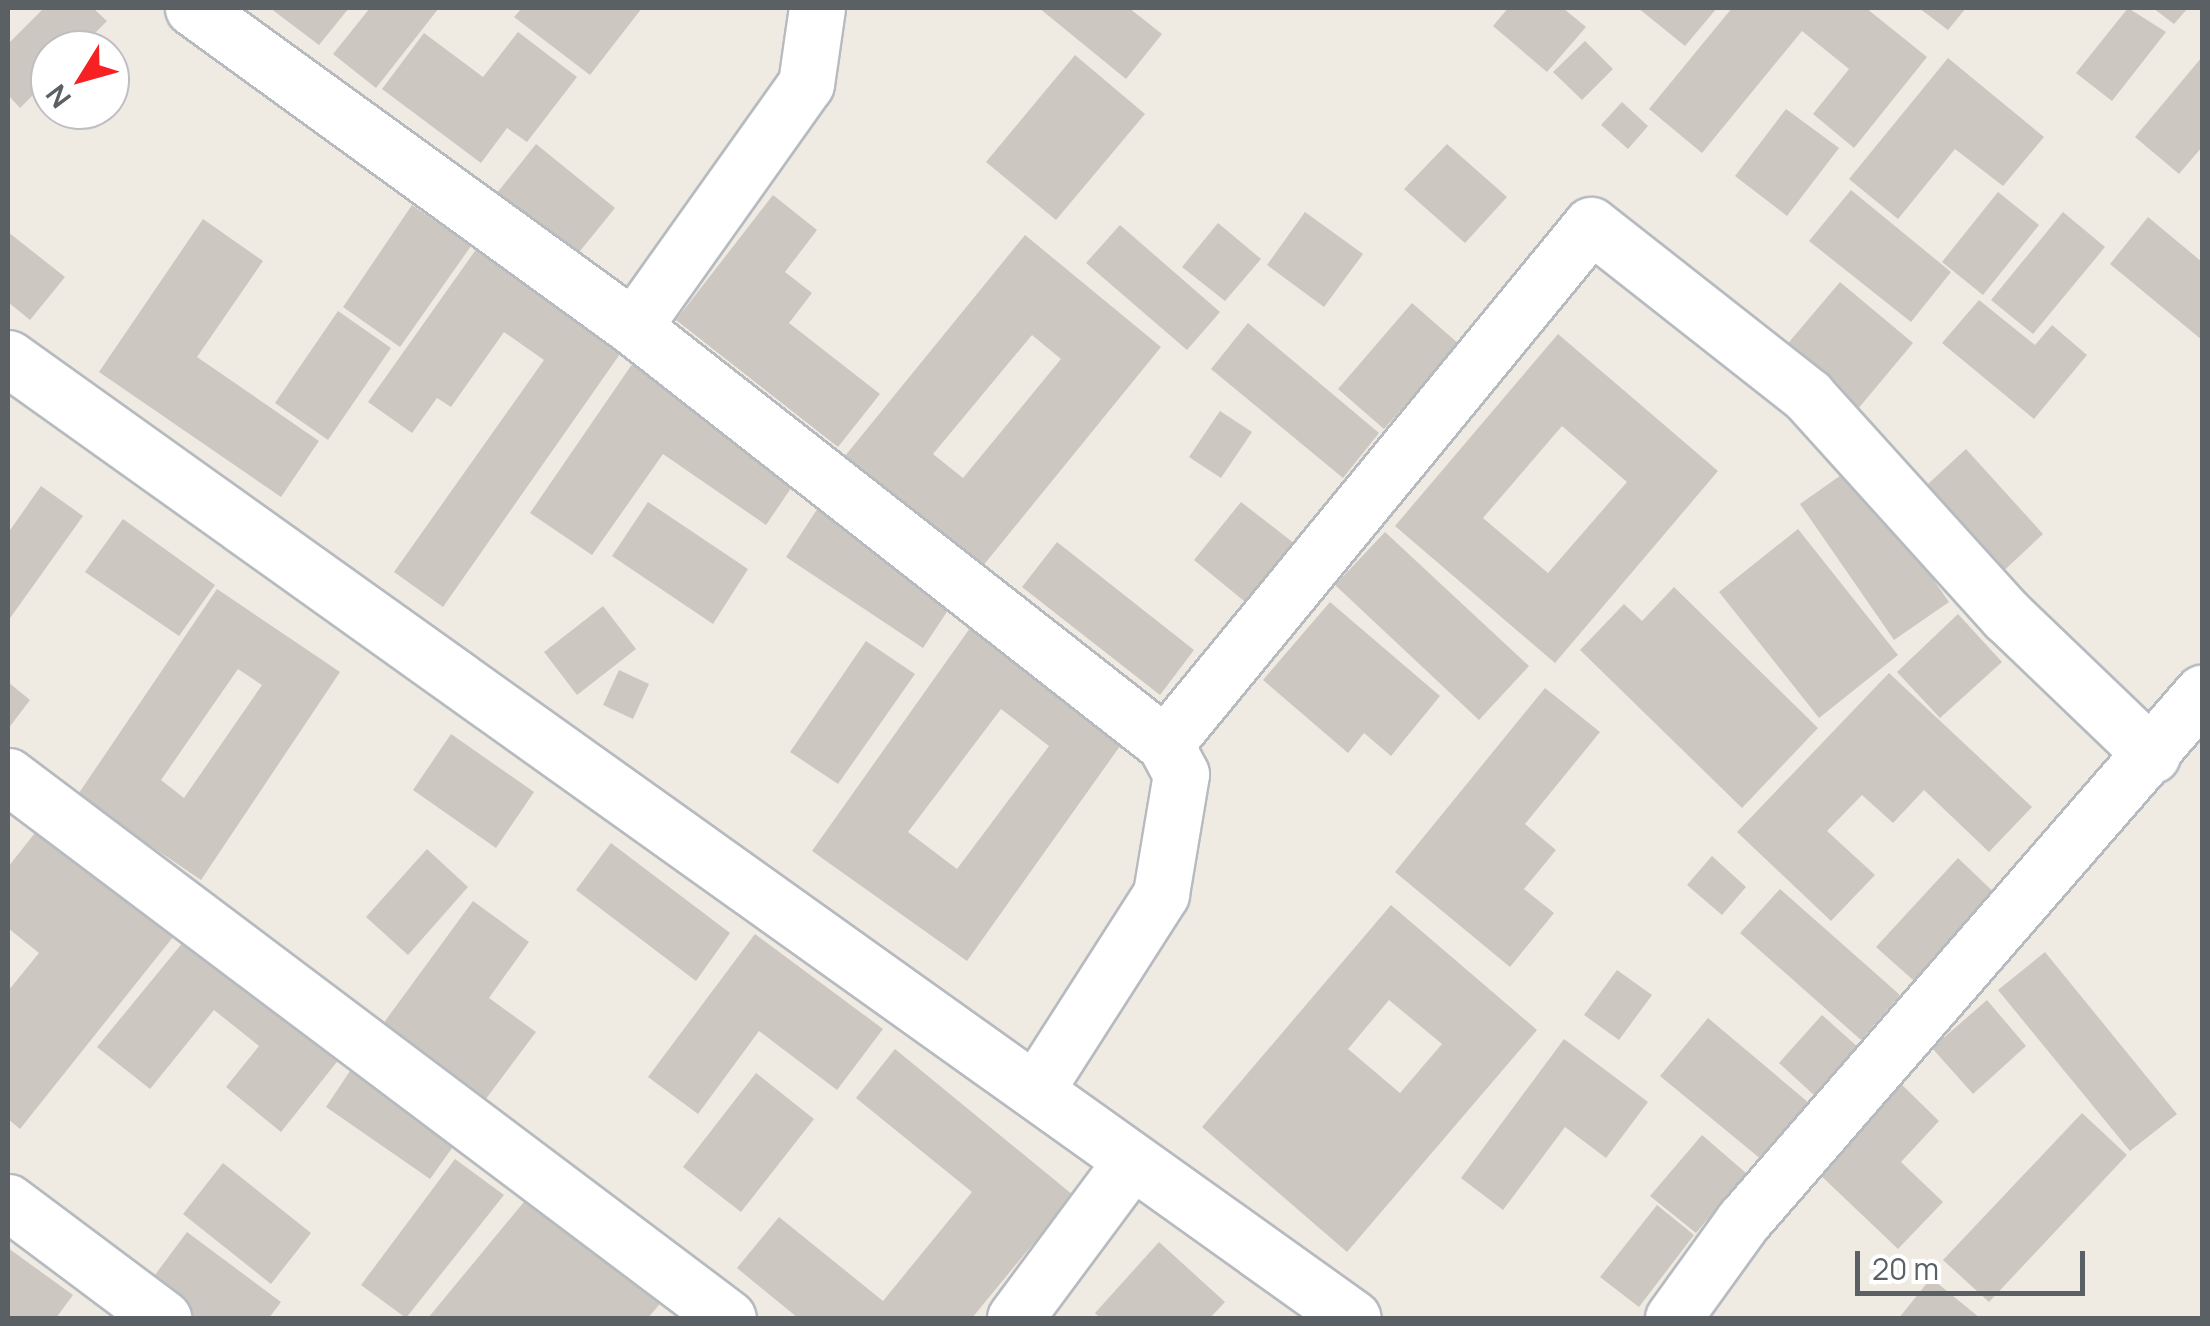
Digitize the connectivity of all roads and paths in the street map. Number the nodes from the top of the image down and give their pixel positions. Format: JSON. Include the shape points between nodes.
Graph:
{"nodes":[{"id":1,"x":194,"y":8,"type":"edge"},
{"id":2,"x":818,"y":8,"type":"edge"},
{"id":3,"x":632,"y":327,"type":"junction"},
{"id":4,"x":8,"y":358,"type":"edge"},
{"id":5,"x":2202,"y":692,"type":"edge"},
{"id":6,"x":1165,"y":744,"type":"junction"},
{"id":7,"x":2152,"y":755,"type":"junction"},
{"id":8,"x":8,"y":776,"type":"edge"},
{"id":9,"x":1037,"y":1088,"type":"junction"},
{"id":10,"x":1128,"y":1166,"type":"junction"},
{"id":11,"x":8,"y":1202,"type":"edge"},
{"id":12,"x":163,"y":1318,"type":"edge"},
{"id":13,"x":728,"y":1318,"type":"edge"},
{"id":14,"x":1015,"y":1318,"type":"edge"},
{"id":15,"x":1352,"y":1318,"type":"edge"},
{"id":16,"x":1673,"y":1318,"type":"edge"}],
"edges":[{"from":1,"to":3,"type":"street"},
{"from":2,"to":3,"type":"street","via":[[806,84]]},
{"from":3,"to":6,"type":"street"},
{"from":4,"to":9,"type":"street"},
{"from":5,"to":7,"type":"street"},
{"from":6,"to":7,"type":"street","via":[[1591,225],[1808,396],[2008,616]]},
{"from":6,"to":9,"type":"street","via":[[1181,774],[1161,894]]},
{"from":7,"to":16,"type":"street","via":[[1743,1221]]},
{"from":8,"to":13,"type":"street"},
{"from":9,"to":10,"type":"street"},
{"from":10,"to":14,"type":"street"},
{"from":10,"to":15,"type":"street"},
{"from":11,"to":12,"type":"street"}]}
